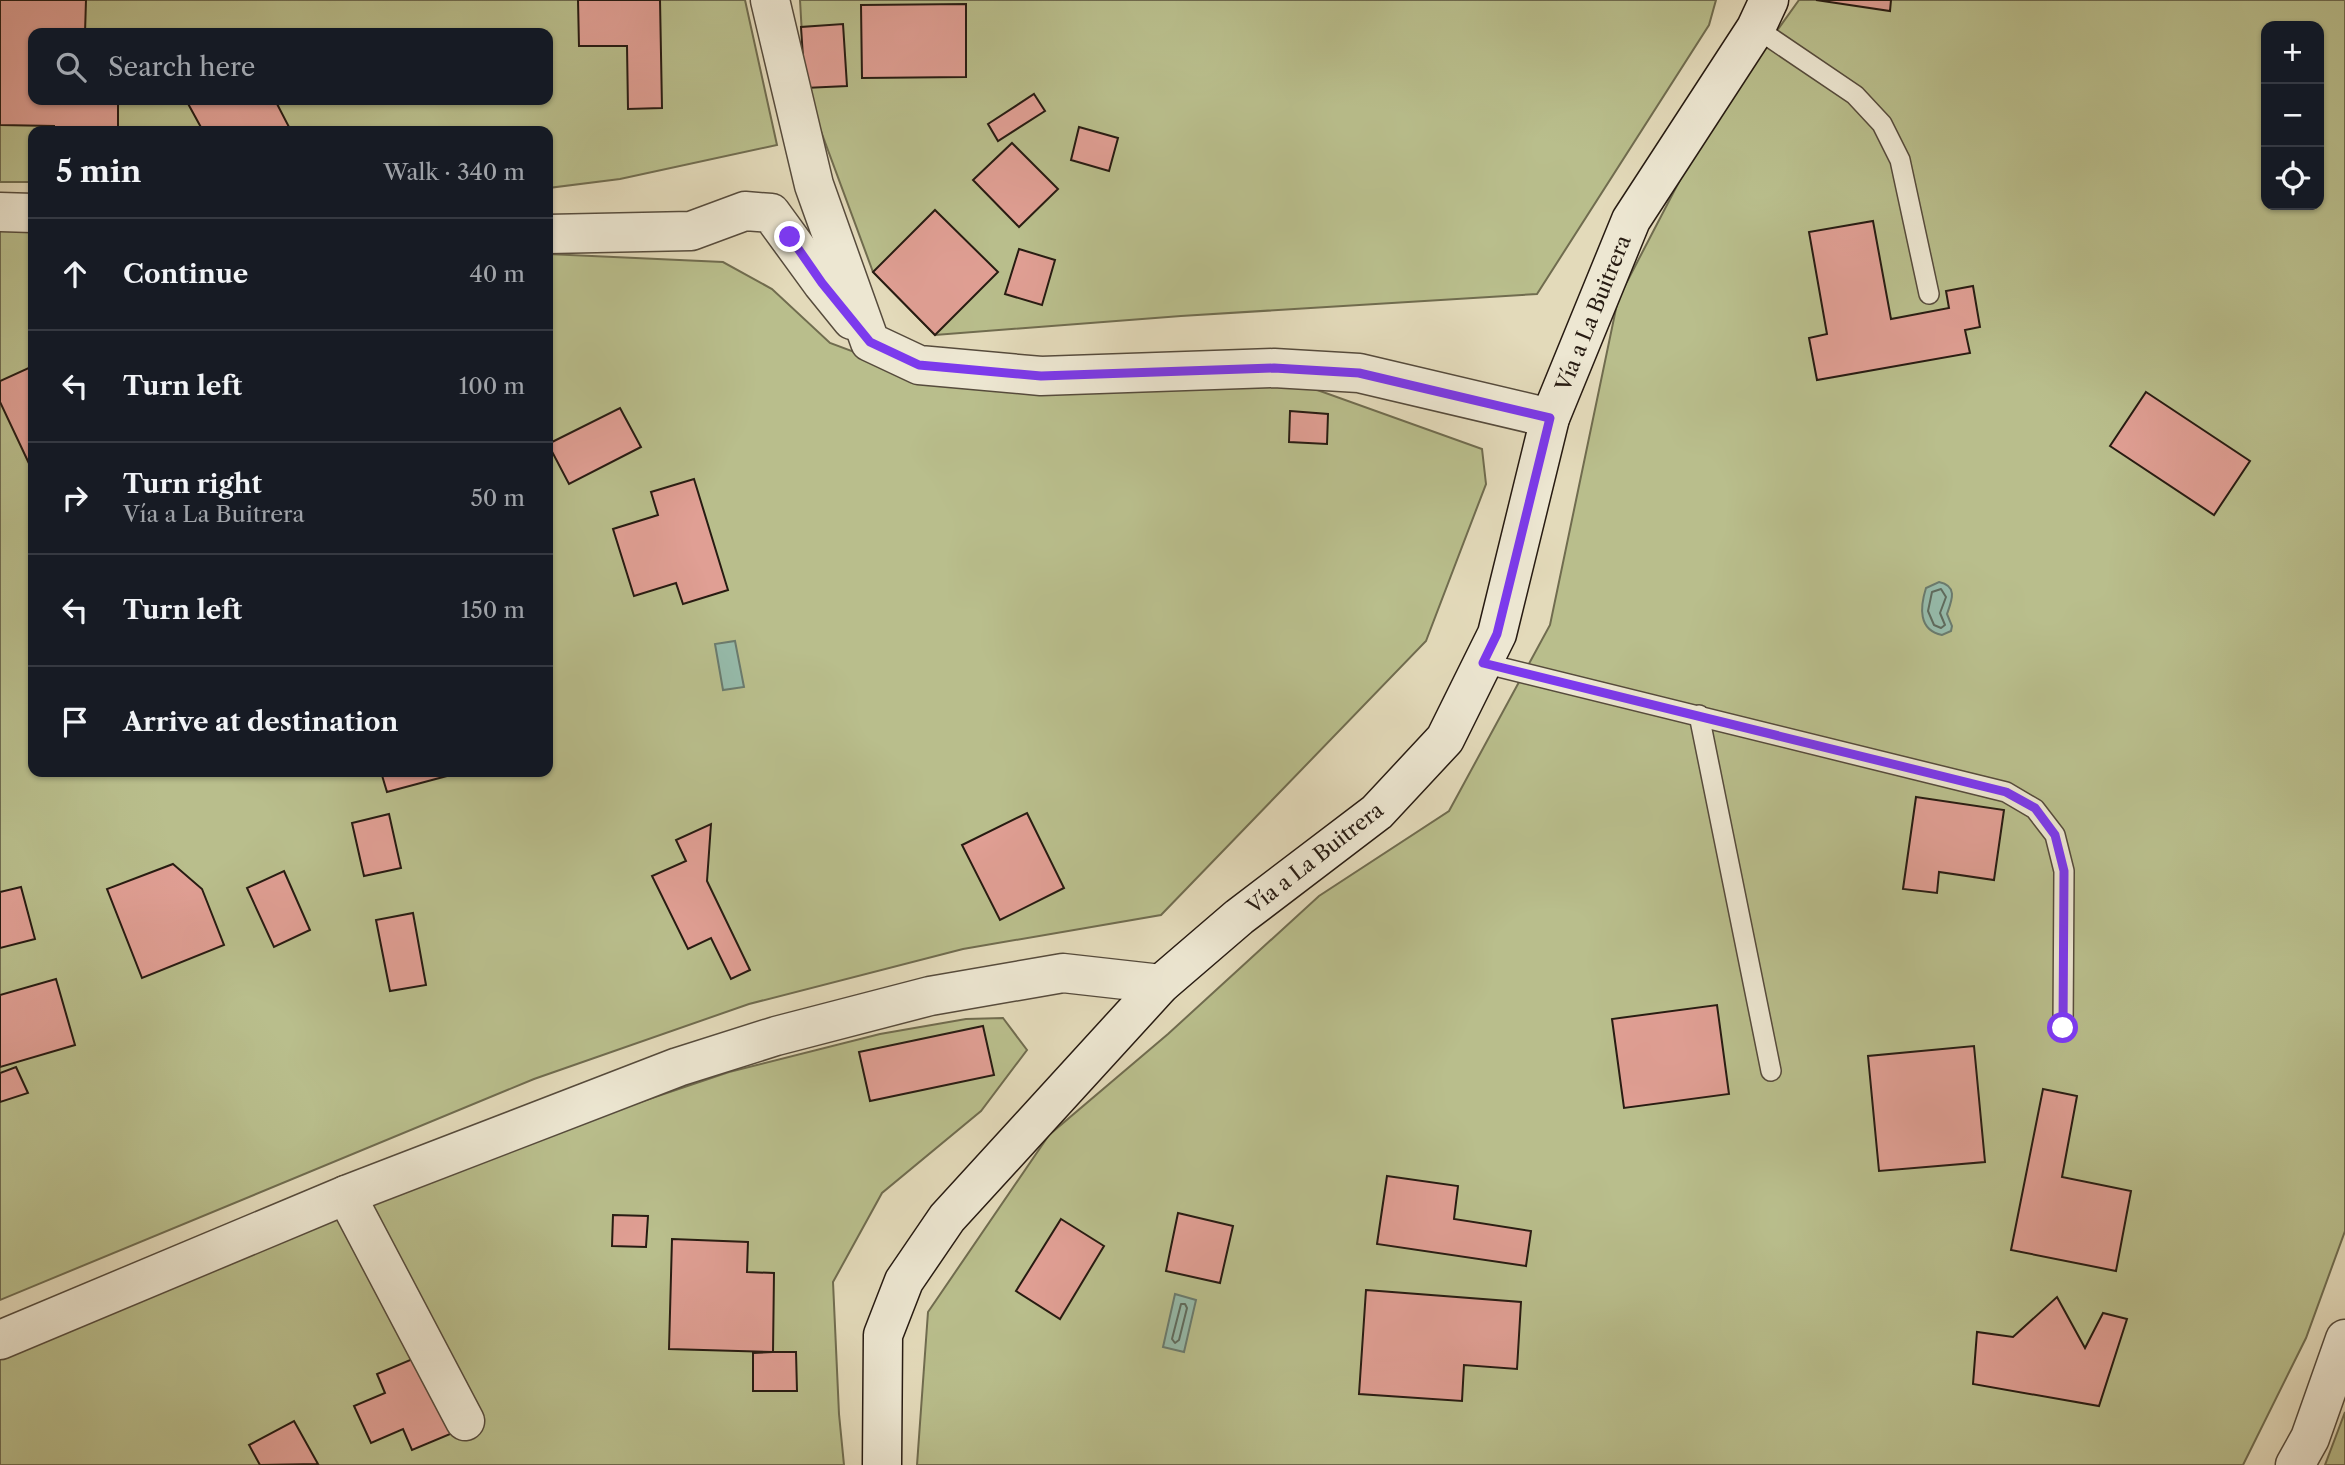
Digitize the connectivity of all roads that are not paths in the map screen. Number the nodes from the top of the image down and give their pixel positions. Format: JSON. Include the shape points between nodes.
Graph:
{"nodes":[{"id":1,"x":770,"y":0,"type":"edge"},
{"id":2,"x":1763,"y":14,"type":"edge"},
{"id":3,"x":0,"y":212,"type":"edge"},
{"id":4,"x":28,"y":213,"type":"edge"},
{"id":5,"x":553,"y":233,"type":"edge"},
{"id":6,"x":1928,"y":295,"type":"dead end"},
{"id":7,"x":870,"y":342,"type":"junction"},
{"id":8,"x":1550,"y":418,"type":"junction"},
{"id":9,"x":1483,"y":663,"type":"junction"},
{"id":10,"x":1699,"y":715,"type":"junction"},
{"id":11,"x":1161,"y":984,"type":"junction"},
{"id":12,"x":2063,"y":1028,"type":"dead end"},
{"id":13,"x":1771,"y":1071,"type":"dead end"},
{"id":14,"x":346,"y":1195,"type":"junction"},
{"id":15,"x":2345,"y":1339,"type":"edge"},
{"id":16,"x":0,"y":1340,"type":"edge"},
{"id":17,"x":465,"y":1421,"type":"dead end"},
{"id":18,"x":882,"y":1465,"type":"edge"},
{"id":19,"x":2295,"y":1465,"type":"edge"}],
"edges":[{"from":1,"to":7,"type":"street","via":[[814,185]]},
{"from":2,"to":6,"type":"lane","via":[[1882,124],[1900,160]]},
{"from":2,"to":8,"type":"street","name":"Vía a La Buitrera","via":[[1631,220]]},
{"from":3,"to":4,"type":"street"},
{"from":5,"to":7,"type":"street","via":[[691,231],[745,211],[771,213]]},
{"from":7,"to":8,"type":"street","via":[[919,365],[1041,376],[1274,368],[1359,373]]},
{"from":8,"to":9,"type":"street","name":"Vía a La Buitrera","via":[[1497,634]]},
{"from":9,"to":10,"type":"lane"},
{"from":9,"to":11,"type":"street","name":"Vía a La Buitrera","via":[[1445,738],[1377,813],[1239,917]]},
{"from":10,"to":12,"type":"lane","via":[[2006,792],[2035,808],[2055,835],[2064,871]]},
{"from":10,"to":13,"type":"lane"},
{"from":11,"to":14,"type":"street","via":[[1063,973],[930,996],[802,1029],[678,1067]]},
{"from":11,"to":18,"type":"street","name":"Vía a La Buitrera","via":[[947,1218],[904,1281],[883,1335]]},
{"from":14,"to":16,"type":"street"},
{"from":14,"to":17,"type":"street"},
{"from":15,"to":19,"type":"street","via":[[2310,1438]]}]}
